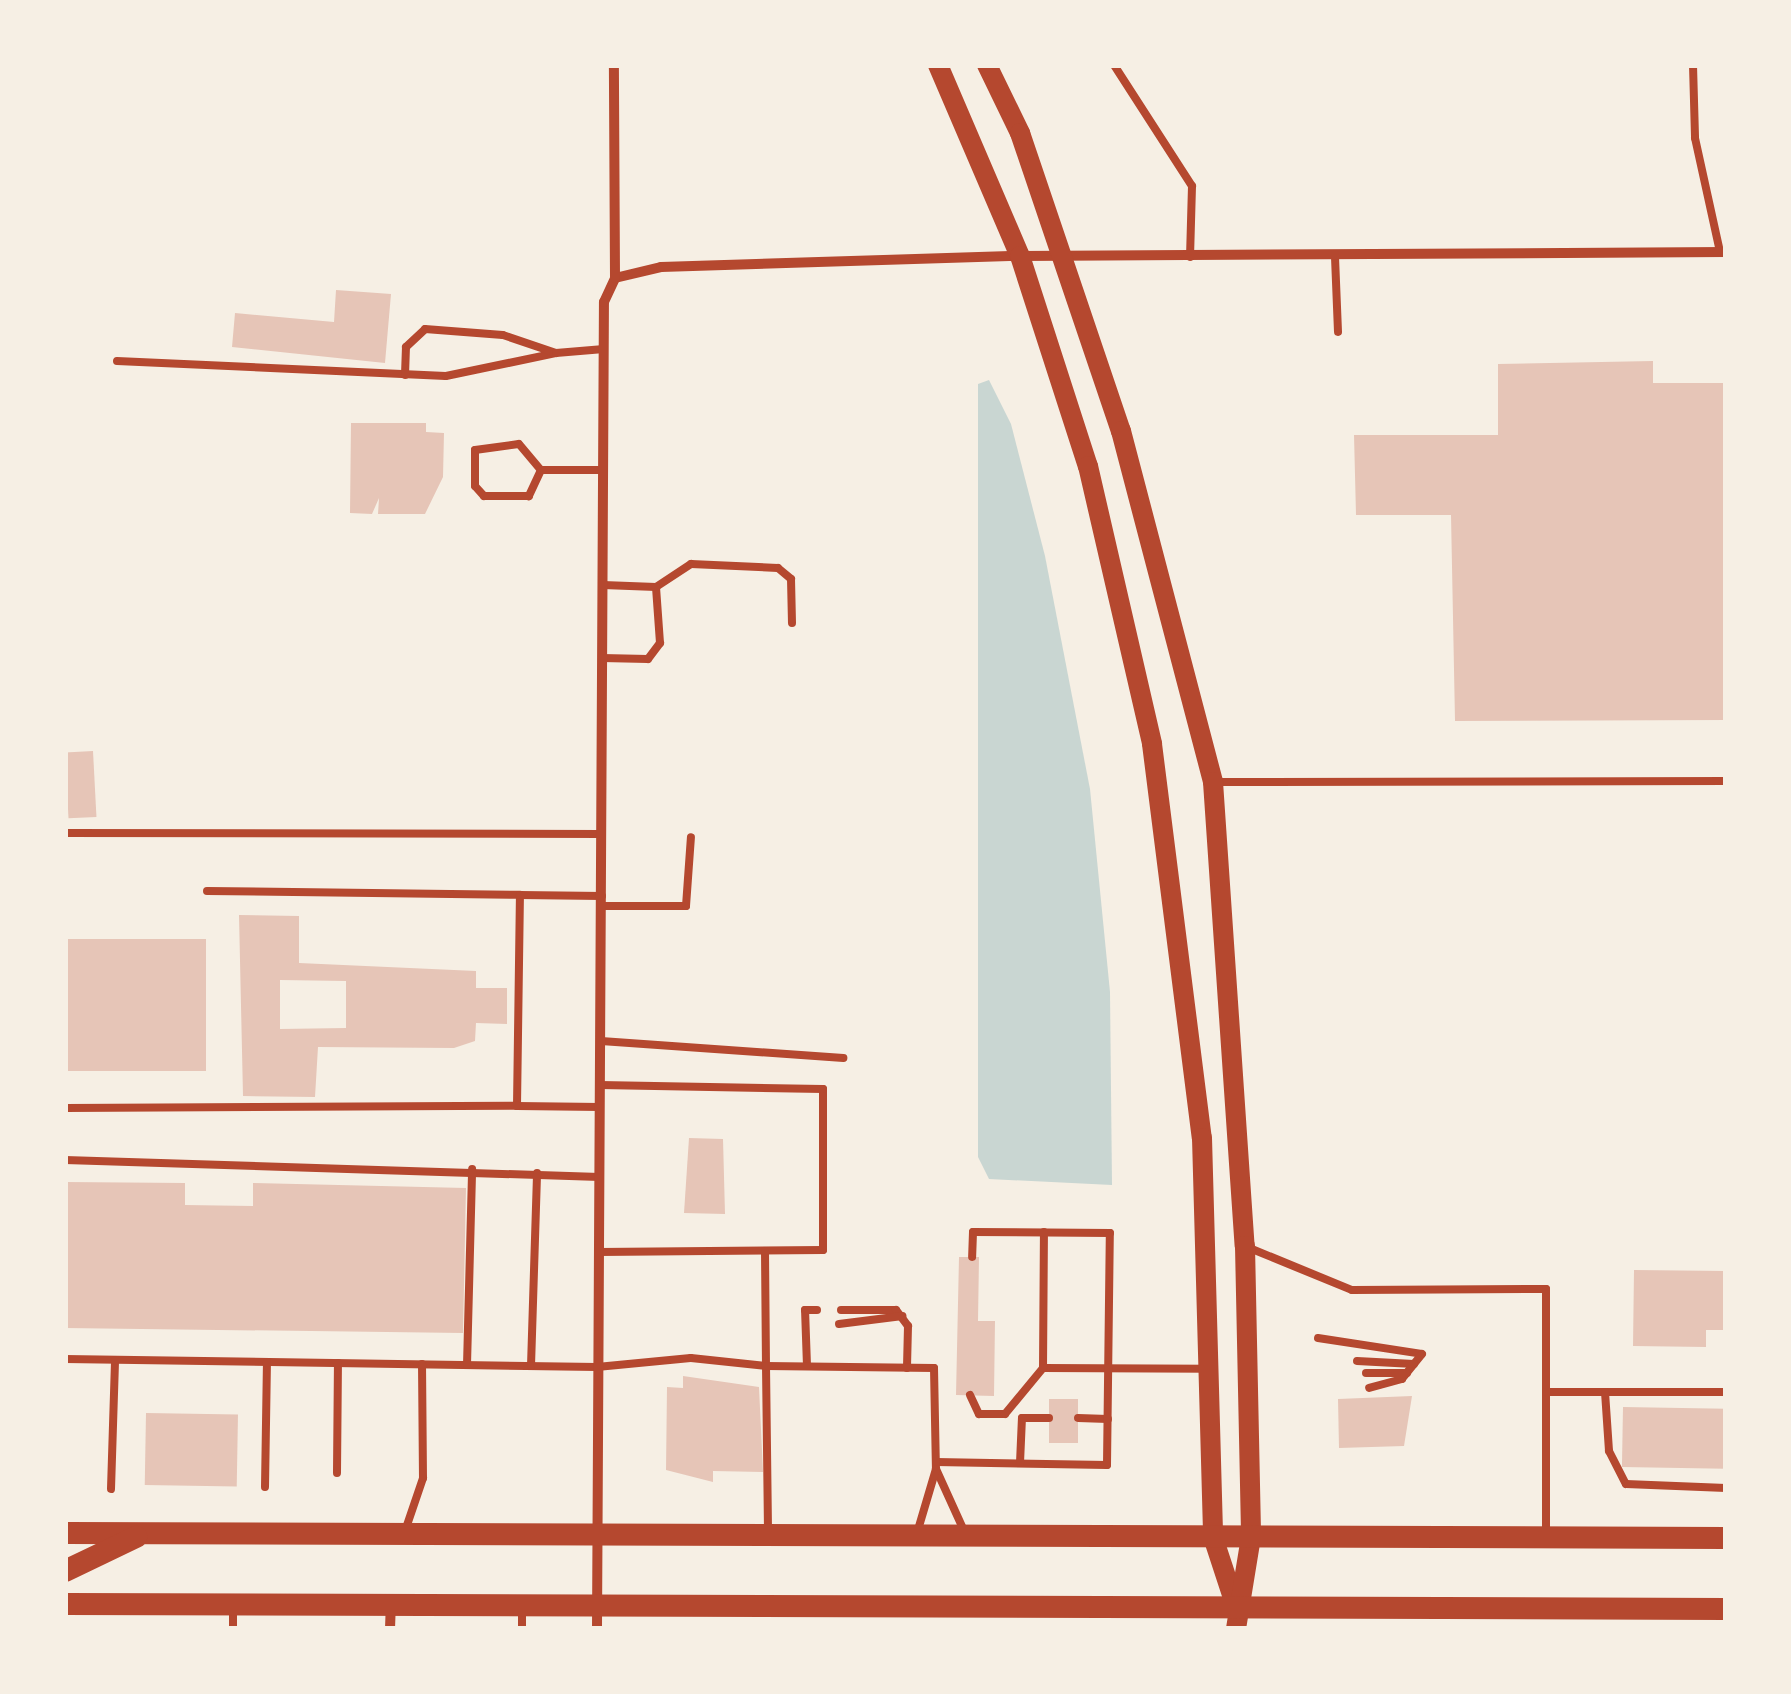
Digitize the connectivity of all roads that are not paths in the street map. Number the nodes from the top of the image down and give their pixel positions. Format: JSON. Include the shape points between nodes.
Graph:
{"nodes":[{"id":1,"x":614,"y":65,"type":"edge"},
{"id":2,"x":938,"y":65,"type":"edge"},
{"id":3,"x":987,"y":65,"type":"edge"},
{"id":4,"x":1114,"y":65,"type":"edge"},
{"id":5,"x":1694,"y":65,"type":"edge"},
{"id":6,"x":1723,"y":252,"type":"edge"},
{"id":7,"x":1020,"y":256,"type":"junction"},
{"id":8,"x":1335,"y":258,"type":"junction"},
{"id":9,"x":1063,"y":260,"type":"junction"},
{"id":10,"x":1190,"y":260,"type":"junction"},
{"id":11,"x":615,"y":278,"type":"junction"},
{"id":12,"x":1338,"y":332,"type":"dead end"},
{"id":13,"x":604,"y":350,"type":"junction"},
{"id":14,"x":556,"y":352,"type":"junction"},
{"id":15,"x":118,"y":361,"type":"dead end"},
{"id":16,"x":405,"y":375,"type":"junction"},
{"id":17,"x":541,"y":470,"type":"junction"},
{"id":18,"x":603,"y":470,"type":"junction"},
{"id":19,"x":603,"y":585,"type":"junction"},
{"id":20,"x":656,"y":587,"type":"junction"},
{"id":21,"x":792,"y":624,"type":"dead end"},
{"id":22,"x":602,"y":658,"type":"junction"},
{"id":23,"x":1726,"y":781,"type":"edge"},
{"id":24,"x":1213,"y":782,"type":"junction"},
{"id":25,"x":65,"y":832,"type":"edge"},
{"id":26,"x":602,"y":834,"type":"junction"},
{"id":27,"x":691,"y":837,"type":"dead end"},
{"id":28,"x":207,"y":892,"type":"dead end"},
{"id":29,"x":520,"y":895,"type":"junction"},
{"id":30,"x":602,"y":901,"type":"junction"},
{"id":31,"x":601,"y":1041,"type":"junction"},
{"id":32,"x":843,"y":1058,"type":"dead end"},
{"id":33,"x":600,"y":1085,"type":"junction"},
{"id":34,"x":517,"y":1106,"type":"junction"},
{"id":35,"x":600,"y":1107,"type":"junction"},
{"id":36,"x":65,"y":1108,"type":"edge"},
{"id":37,"x":65,"y":1160,"type":"edge"},
{"id":38,"x":472,"y":1170,"type":"junction"},
{"id":39,"x":538,"y":1173,"type":"junction"},
{"id":40,"x":600,"y":1176,"type":"junction"},
{"id":41,"x":1044,"y":1232,"type":"junction"},
{"id":42,"x":1244,"y":1246,"type":"junction"},
{"id":43,"x":765,"y":1251,"type":"junction"},
{"id":44,"x":598,"y":1252,"type":"junction"},
{"id":45,"x":972,"y":1256,"type":"dead end"},
{"id":46,"x":816,"y":1310,"type":"dead end"},
{"id":47,"x":841,"y":1310,"type":"dead end"},
{"id":48,"x":902,"y":1316,"type":"junction"},
{"id":49,"x":840,"y":1324,"type":"dead end"},
{"id":50,"x":1318,"y":1338,"type":"dead end"},
{"id":51,"x":65,"y":1359,"type":"edge"},
{"id":52,"x":115,"y":1360,"type":"junction"},
{"id":53,"x":1357,"y":1360,"type":"dead end"},
{"id":54,"x":267,"y":1362,"type":"junction"},
{"id":55,"x":338,"y":1363,"type":"junction"},
{"id":56,"x":422,"y":1364,"type":"junction"},
{"id":57,"x":467,"y":1364,"type":"junction"},
{"id":58,"x":1414,"y":1364,"type":"junction"},
{"id":59,"x":531,"y":1366,"type":"junction"},
{"id":60,"x":597,"y":1366,"type":"junction"},
{"id":61,"x":766,"y":1366,"type":"junction"},
{"id":62,"x":807,"y":1366,"type":"junction"},
{"id":63,"x":907,"y":1368,"type":"junction"},
{"id":64,"x":1043,"y":1368,"type":"junction"},
{"id":65,"x":1109,"y":1368,"type":"junction"},
{"id":66,"x":1208,"y":1369,"type":"junction"},
{"id":67,"x":1366,"y":1372,"type":"dead end"},
{"id":68,"x":1407,"y":1373,"type":"junction"},
{"id":69,"x":1369,"y":1388,"type":"dead end"},
{"id":70,"x":1546,"y":1392,"type":"junction"},
{"id":71,"x":1605,"y":1392,"type":"junction"},
{"id":72,"x":1726,"y":1392,"type":"edge"},
{"id":73,"x":970,"y":1395,"type":"dead end"},
{"id":74,"x":1048,"y":1418,"type":"dead end"},
{"id":75,"x":1078,"y":1418,"type":"dead end"},
{"id":76,"x":1108,"y":1419,"type":"junction"},
{"id":77,"x":1020,"y":1463,"type":"junction"},
{"id":78,"x":936,"y":1466,"type":"junction"},
{"id":79,"x":337,"y":1473,"type":"dead end"},
{"id":80,"x":266,"y":1487,"type":"dead end"},
{"id":81,"x":1726,"y":1488,"type":"edge"},
{"id":82,"x":112,"y":1489,"type":"dead end"},
{"id":83,"x":148,"y":1532,"type":"junction"},
{"id":84,"x":65,"y":1533,"type":"edge"},
{"id":85,"x":405,"y":1534,"type":"junction"},
{"id":86,"x":597,"y":1534,"type":"junction"},
{"id":87,"x":768,"y":1535,"type":"junction"},
{"id":88,"x":916,"y":1536,"type":"junction"},
{"id":89,"x":966,"y":1536,"type":"junction"},
{"id":90,"x":1213,"y":1536,"type":"junction"},
{"id":91,"x":1251,"y":1537,"type":"junction"},
{"id":92,"x":1546,"y":1538,"type":"junction"},
{"id":93,"x":1726,"y":1538,"type":"edge"},
{"id":94,"x":65,"y":1571,"type":"edge"},
{"id":95,"x":65,"y":1604,"type":"edge"},
{"id":96,"x":233,"y":1604,"type":"junction"},
{"id":97,"x":391,"y":1605,"type":"junction"},
{"id":98,"x":522,"y":1605,"type":"junction"},
{"id":99,"x":597,"y":1605,"type":"junction"},
{"id":100,"x":1726,"y":1610,"type":"edge"},
{"id":101,"x":1236,"y":1619,"type":"edge"},
{"id":102,"x":1425,"y":1619,"type":"edge"},
{"id":103,"x":233,"y":1629,"type":"edge"},
{"id":104,"x":390,"y":1629,"type":"edge"},
{"id":105,"x":522,"y":1629,"type":"edge"},
{"id":106,"x":597,"y":1629,"type":"edge"}],
"edges":[{"from":1,"to":11,"type":"street"},
{"from":2,"to":7,"type":"main road"},
{"from":3,"to":9,"type":"main road"},
{"from":4,"to":10,"type":"lane","via":[[1192,186]]},
{"from":5,"to":6,"type":"lane","via":[[1695,138]]},
{"from":6,"to":8,"type":"street"},
{"from":7,"to":9,"type":"street"},
{"from":7,"to":11,"type":"street","via":[[662,267]]},
{"from":7,"to":66,"type":"main road","via":[[1088,466],[1152,744],[1202,1138]]},
{"from":8,"to":10,"type":"street"},
{"from":8,"to":12,"type":"lane"},
{"from":9,"to":10,"type":"street"},
{"from":9,"to":24,"type":"main road","via":[[1171,596]]},
{"from":11,"to":13,"type":"street","via":[[604,302]]},
{"from":13,"to":14,"type":"lane"},
{"from":13,"to":18,"type":"street"},
{"from":14,"to":16,"type":"lane","via":[[489,372]]},
{"from":14,"to":16,"type":"lane","via":[[503,335],[425,329],[406,346]]},
{"from":15,"to":16,"type":"lane"},
{"from":17,"to":17,"type":"lane","via":[[519,444],[475,450],[475,486],[484,496],[529,496]]},
{"from":17,"to":18,"type":"lane"},
{"from":18,"to":19,"type":"street"},
{"from":19,"to":20,"type":"lane"},
{"from":19,"to":22,"type":"street"},
{"from":20,"to":21,"type":"lane","via":[[692,564],[778,568],[792,579]]},
{"from":20,"to":22,"type":"lane","via":[[658,655]]},
{"from":22,"to":26,"type":"street"},
{"from":23,"to":24,"type":"lane"},
{"from":24,"to":42,"type":"main road"},
{"from":25,"to":26,"type":"lane"},
{"from":26,"to":30,"type":"street"},
{"from":27,"to":30,"type":"lane","via":[[686,906]]},
{"from":28,"to":29,"type":"lane"},
{"from":29,"to":30,"type":"lane"},
{"from":29,"to":34,"type":"lane"},
{"from":30,"to":31,"type":"street"},
{"from":31,"to":32,"type":"lane"},
{"from":31,"to":33,"type":"street"},
{"from":33,"to":35,"type":"street"},
{"from":33,"to":43,"type":"lane","via":[[822,1089],[822,1250]]},
{"from":34,"to":35,"type":"lane"},
{"from":34,"to":36,"type":"lane"},
{"from":35,"to":40,"type":"street"},
{"from":37,"to":38,"type":"lane"},
{"from":38,"to":39,"type":"lane"},
{"from":38,"to":57,"type":"lane"},
{"from":39,"to":40,"type":"lane"},
{"from":39,"to":59,"type":"lane"},
{"from":40,"to":44,"type":"street"},
{"from":41,"to":45,"type":"lane","via":[[973,1232]]},
{"from":41,"to":64,"type":"lane"},
{"from":41,"to":65,"type":"lane","via":[[1110,1233]]},
{"from":42,"to":70,"type":"lane","via":[[1352,1290],[1546,1289]]},
{"from":42,"to":91,"type":"main road"},
{"from":43,"to":44,"type":"lane"},
{"from":43,"to":61,"type":"lane"},
{"from":44,"to":60,"type":"street"},
{"from":46,"to":62,"type":"lane","via":[[805,1310],[811,1324]]},
{"from":47,"to":48,"type":"lane"},
{"from":48,"to":49,"type":"lane"},
{"from":48,"to":63,"type":"lane"},
{"from":50,"to":58,"type":"lane","via":[[1422,1354]]},
{"from":51,"to":52,"type":"lane"},
{"from":52,"to":54,"type":"lane"},
{"from":52,"to":82,"type":"lane"},
{"from":53,"to":58,"type":"lane"},
{"from":54,"to":55,"type":"lane"},
{"from":54,"to":80,"type":"lane"},
{"from":55,"to":56,"type":"lane"},
{"from":55,"to":79,"type":"lane"},
{"from":56,"to":57,"type":"lane"},
{"from":56,"to":85,"type":"lane","via":[[423,1478]]},
{"from":57,"to":59,"type":"lane"},
{"from":58,"to":68,"type":"lane"},
{"from":59,"to":60,"type":"lane"},
{"from":60,"to":61,"type":"lane","via":[[692,1358]]},
{"from":60,"to":86,"type":"street"},
{"from":61,"to":62,"type":"lane"},
{"from":61,"to":87,"type":"lane"},
{"from":62,"to":63,"type":"lane"},
{"from":63,"to":78,"type":"lane","via":[[934,1368]]},
{"from":64,"to":65,"type":"lane"},
{"from":64,"to":73,"type":"lane","via":[[1005,1414],[979,1414]]},
{"from":65,"to":66,"type":"lane"},
{"from":65,"to":76,"type":"lane"},
{"from":66,"to":90,"type":"main road"},
{"from":67,"to":68,"type":"lane"},
{"from":68,"to":69,"type":"lane"},
{"from":70,"to":71,"type":"lane"},
{"from":70,"to":92,"type":"lane"},
{"from":71,"to":72,"type":"lane"},
{"from":71,"to":81,"type":"lane","via":[[1609,1451],[1626,1484]]},
{"from":74,"to":77,"type":"lane","via":[[1022,1418]]},
{"from":75,"to":76,"type":"lane"},
{"from":76,"to":77,"type":"lane","via":[[1106,1465]]},
{"from":77,"to":78,"type":"lane"},
{"from":78,"to":88,"type":"lane"},
{"from":78,"to":89,"type":"lane"},
{"from":83,"to":84,"type":"main road"},
{"from":83,"to":85,"type":"main road"},
{"from":83,"to":94,"type":"main road"},
{"from":85,"to":86,"type":"main road"},
{"from":86,"to":87,"type":"main road"},
{"from":86,"to":99,"type":"street"},
{"from":87,"to":88,"type":"main road"},
{"from":88,"to":89,"type":"main road"},
{"from":89,"to":90,"type":"main road"},
{"from":90,"to":91,"type":"main road"},
{"from":90,"to":101,"type":"main road"},
{"from":91,"to":92,"type":"main road"},
{"from":91,"to":101,"type":"main road"},
{"from":92,"to":93,"type":"main road"},
{"from":95,"to":96,"type":"main road"},
{"from":96,"to":97,"type":"main road"},
{"from":96,"to":103,"type":"lane"},
{"from":97,"to":98,"type":"main road"},
{"from":97,"to":104,"type":"street"},
{"from":98,"to":99,"type":"main road"},
{"from":98,"to":105,"type":"lane"},
{"from":99,"to":101,"type":"main road"},
{"from":99,"to":106,"type":"street"},
{"from":100,"to":102,"type":"main road"},
{"from":101,"to":102,"type":"main road"}]}
